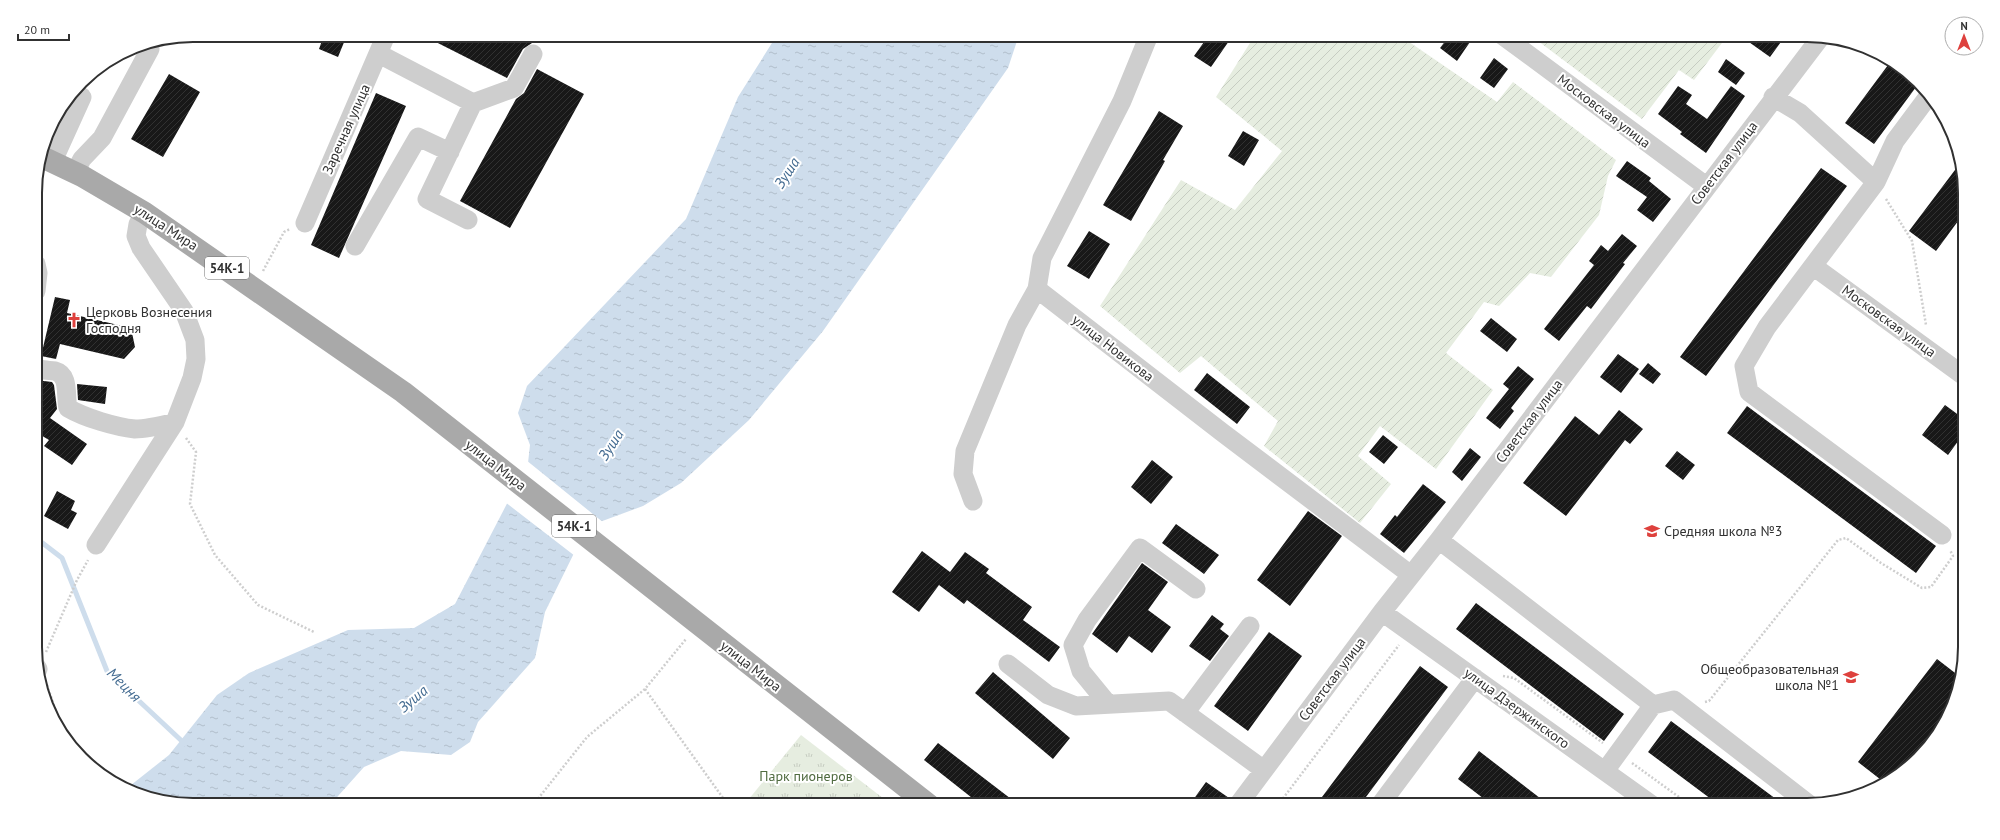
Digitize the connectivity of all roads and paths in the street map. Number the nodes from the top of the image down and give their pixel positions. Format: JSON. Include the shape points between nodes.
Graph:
{"nodes":[{"id":1,"x":383,"y":42,"type":"edge"},
{"id":2,"x":1146,"y":42,"type":"edge"},
{"id":3,"x":1511,"y":42,"type":"edge"},
{"id":4,"x":1817,"y":42,"type":"edge"},
{"id":5,"x":150,"y":49,"type":"dead end"},
{"id":6,"x":379,"y":54,"type":"junction"},
{"id":7,"x":533,"y":54,"type":"dead end"},
{"id":8,"x":78,"y":96,"type":"edge"},
{"id":9,"x":1773,"y":98,"type":"junction"},
{"id":10,"x":1926,"y":100,"type":"edge"},
{"id":11,"x":474,"y":103,"type":"junction"},
{"id":12,"x":450,"y":152,"type":"junction"},
{"id":13,"x":47,"y":159,"type":"edge"},
{"id":14,"x":75,"y":172,"type":"junction"},
{"id":15,"x":1876,"y":182,"type":"junction"},
{"id":16,"x":1706,"y":186,"type":"junction"},
{"id":17,"x":145,"y":213,"type":"junction"},
{"id":18,"x":468,"y":220,"type":"dead end"},
{"id":19,"x":305,"y":223,"type":"dead end"},
{"id":20,"x":284,"y":232,"type":"dead end"},
{"id":21,"x":355,"y":246,"type":"dead end"},
{"id":22,"x":267,"y":264,"type":"dead end"},
{"id":23,"x":1813,"y":266,"type":"junction"},
{"id":24,"x":1037,"y":289,"type":"junction"},
{"id":25,"x":1930,"y":351,"type":"junction"},
{"id":26,"x":42,"y":370,"type":"edge"},
{"id":27,"x":1958,"y":372,"type":"edge"},
{"id":28,"x":175,"y":422,"type":"junction"},
{"id":29,"x":973,"y":501,"type":"dead end"},
{"id":30,"x":1942,"y":535,"type":"joint"},
{"id":31,"x":1439,"y":540,"type":"junction"},
{"id":32,"x":96,"y":546,"type":"joint"},
{"id":33,"x":1411,"y":575,"type":"junction"},
{"id":34,"x":1196,"y":589,"type":"dead end"},
{"id":35,"x":1382,"y":612,"type":"junction"},
{"id":36,"x":1250,"y":626,"type":"dead end"},
{"id":37,"x":314,"y":632,"type":"dead end"},
{"id":38,"x":688,"y":636,"type":"dead end"},
{"id":39,"x":42,"y":658,"type":"edge"},
{"id":40,"x":1008,"y":664,"type":"dead end"},
{"id":41,"x":1475,"y":678,"type":"junction"},
{"id":42,"x":48,"y":688,"type":"edge"},
{"id":43,"x":645,"y":689,"type":"junction"},
{"id":44,"x":1108,"y":704,"type":"junction"},
{"id":45,"x":1653,"y":705,"type":"junction"},
{"id":46,"x":1681,"y":706,"type":"junction"},
{"id":47,"x":55,"y":707,"type":"edge"},
{"id":48,"x":1185,"y":713,"type":"junction"},
{"id":49,"x":1264,"y":770,"type":"junction"},
{"id":50,"x":1605,"y":771,"type":"junction"},
{"id":51,"x":538,"y":798,"type":"edge"},
{"id":52,"x":723,"y":798,"type":"edge"},
{"id":53,"x":920,"y":798,"type":"edge"},
{"id":54,"x":1243,"y":798,"type":"edge"},
{"id":55,"x":1385,"y":798,"type":"edge"},
{"id":56,"x":1642,"y":798,"type":"edge"},
{"id":57,"x":1801,"y":798,"type":"edge"}],
"edges":[{"from":1,"to":6,"type":"street","name":"Заречная улица"},
{"from":2,"to":24,"type":"street","via":[[1122,102],[1042,258]]},
{"from":3,"to":16,"type":"street","name":"Московская улица"},
{"from":4,"to":9,"type":"street","name":"Советская улица"},
{"from":5,"to":14,"type":"street","via":[[102,138],[82,159]]},
{"from":6,"to":11,"type":"street"},
{"from":6,"to":19,"type":"street","name":"Заречная улица"},
{"from":7,"to":11,"type":"street","via":[[514,88]]},
{"from":8,"to":13,"type":"street","via":[[82,97]]},
{"from":9,"to":15,"type":"street","via":[[1800,113]]},
{"from":9,"to":16,"type":"street","name":"Советская улица"},
{"from":10,"to":15,"type":"street","via":[[1895,141]]},
{"from":11,"to":12,"type":"street"},
{"from":12,"to":18,"type":"street","via":[[427,199]]},
{"from":12,"to":21,"type":"street","via":[[418,137]]},
{"from":13,"to":14,"type":"main road","name":"улица Мира","number":"54К-1"},
{"from":14,"to":17,"type":"main road","name":"улица Мира","number":"54К-1"},
{"from":15,"to":23,"type":"street"},
{"from":15,"to":25,"type":"path","via":[[1912,241]]},
{"from":16,"to":31,"type":"street","name":"Советская улица"},
{"from":17,"to":28,"type":"street","via":[[138,224],[136,236],[141,248],[184,311],[195,340],[196,360],[192,378]]},
{"from":17,"to":53,"type":"main road","name":"улица Мира","number":"54К-1","via":[[403,392]]},
{"from":20,"to":22,"type":"path"},
{"from":23,"to":25,"type":"street","name":"Московская улица"},
{"from":23,"to":30,"type":"street","via":[[1767,327],[1744,366],[1749,392]]},
{"from":24,"to":29,"type":"street","via":[[1018,325],[965,451],[963,474]]},
{"from":24,"to":33,"type":"street","name":"улица Новикова"},
{"from":25,"to":27,"type":"street","name":"Московская улица"},
{"from":26,"to":28,"type":"street","via":[[56,372],[66,381],[68,408],[76,413],[136,429]]},
{"from":28,"to":32,"type":"street"},
{"from":28,"to":37,"type":"path","via":[[196,452],[190,504],[215,555],[258,605]]},
{"from":30,"to":46,"type":"path","via":[[1953,556],[1931,587],[1922,588],[1846,538],[1838,540],[1709,701]]},
{"from":31,"to":33,"type":"street","name":"Советская улица"},
{"from":31,"to":45,"type":"street"},
{"from":32,"to":39,"type":"path","via":[[77,580]]},
{"from":33,"to":35,"type":"street","name":"Советская улица"},
{"from":34,"to":44,"type":"street","via":[[1140,548],[1087,620],[1073,645],[1081,671]]},
{"from":35,"to":41,"type":"street","name":"улица Дзержинского"},
{"from":35,"to":49,"type":"street","name":"Советская улица"},
{"from":36,"to":48,"type":"street"},
{"from":38,"to":43,"type":"path"},
{"from":40,"to":44,"type":"street","via":[[1048,695],[1076,706]]},
{"from":41,"to":50,"type":"street","name":"улица Дзержинского"},
{"from":41,"to":55,"type":"street"},
{"from":42,"to":47,"type":"path"},
{"from":43,"to":51,"type":"path","via":[[587,737]]},
{"from":43,"to":52,"type":"path"},
{"from":44,"to":48,"type":"street","via":[[1169,701]]},
{"from":45,"to":46,"type":"street","via":[[1674,700]]},
{"from":45,"to":50,"type":"street"},
{"from":46,"to":57,"type":"street"},
{"from":48,"to":49,"type":"street"},
{"from":49,"to":54,"type":"street","name":"Советская улица"},
{"from":50,"to":56,"type":"street","name":"улица Дзержинского"}]}
